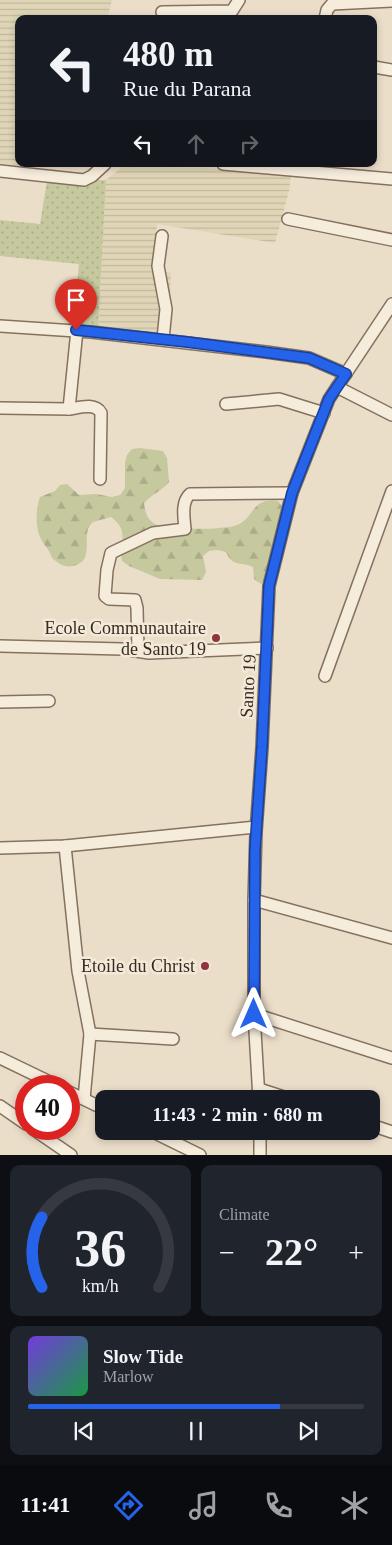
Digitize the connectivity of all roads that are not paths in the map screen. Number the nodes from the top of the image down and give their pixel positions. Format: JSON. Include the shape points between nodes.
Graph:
{"nodes":[{"id":1,"x":239,"y":0,"type":"edge"},
{"id":2,"x":370,"y":1,"type":"edge"},
{"id":3,"x":392,"y":1,"type":"edge"},
{"id":4,"x":162,"y":12,"type":"dead end"},
{"id":5,"x":230,"y":15,"type":"edge"},
{"id":6,"x":326,"y":15,"type":"edge"},
{"id":7,"x":377,"y":68,"type":"edge"},
{"id":8,"x":392,"y":70,"type":"edge"},
{"id":9,"x":102,"y":167,"type":"edge"},
{"id":10,"x":275,"y":167,"type":"edge"},
{"id":11,"x":0,"y":171,"type":"edge"},
{"id":12,"x":392,"y":179,"type":"edge"},
{"id":13,"x":288,"y":219,"type":"dead end"},
{"id":14,"x":162,"y":236,"type":"dead end"},
{"id":15,"x":392,"y":240,"type":"edge"},
{"id":16,"x":392,"y":304,"type":"edge"},
{"id":17,"x":0,"y":326,"type":"edge"},
{"id":18,"x":76,"y":330,"type":"junction"},
{"id":19,"x":163,"y":339,"type":"junction"},
{"id":20,"x":346,"y":374,"type":"junction"},
{"id":21,"x":338,"y":386,"type":"junction"},
{"id":22,"x":226,"y":404,"type":"dead end"},
{"id":23,"x":0,"y":408,"type":"edge"},
{"id":24,"x":68,"y":409,"type":"junction"},
{"id":25,"x":324,"y":412,"type":"junction"},
{"id":26,"x":392,"y":415,"type":"edge"},
{"id":27,"x":100,"y":479,"type":"dead end"},
{"id":28,"x":392,"y":491,"type":"edge"},
{"id":29,"x":292,"y":493,"type":"junction"},
{"id":30,"x":0,"y":646,"type":"edge"},
{"id":31,"x":267,"y":648,"type":"junction"},
{"id":32,"x":138,"y":651,"type":"junction"},
{"id":33,"x":325,"y":676,"type":"dead end"},
{"id":34,"x":49,"y":701,"type":"dead end"},
{"id":35,"x":0,"y":702,"type":"edge"},
{"id":36,"x":256,"y":826,"type":"junction"},
{"id":37,"x":65,"y":846,"type":"junction"},
{"id":38,"x":0,"y":848,"type":"edge"},
{"id":39,"x":254,"y":900,"type":"junction"},
{"id":40,"x":392,"y":938,"type":"edge"},
{"id":41,"x":254,"y":1014,"type":"junction"},
{"id":42,"x":90,"y":1034,"type":"junction"},
{"id":43,"x":173,"y":1039,"type":"dead end"},
{"id":44,"x":0,"y":1058,"type":"edge"},
{"id":45,"x":392,"y":1058,"type":"edge"},
{"id":46,"x":35,"y":1075,"type":"edge"},
{"id":47,"x":259,"y":1090,"type":"edge"},
{"id":48,"x":80,"y":1097,"type":"edge"},
{"id":49,"x":84,"y":1099,"type":"junction"},
{"id":50,"x":95,"y":1104,"type":"edge"},
{"id":51,"x":0,"y":1106,"type":"edge"},
{"id":52,"x":15,"y":1116,"type":"edge"},
{"id":53,"x":380,"y":1128,"type":"edge"},
{"id":54,"x":392,"y":1132,"type":"edge"},
{"id":55,"x":49,"y":1140,"type":"edge"},
{"id":56,"x":169,"y":1140,"type":"edge"},
{"id":57,"x":260,"y":1140,"type":"edge"},
{"id":58,"x":71,"y":1155,"type":"edge"},
{"id":59,"x":200,"y":1155,"type":"edge"},
{"id":60,"x":260,"y":1155,"type":"edge"}],
"edges":[{"from":1,"to":5,"type":"street"},
{"from":2,"to":3,"type":"street"},
{"from":2,"to":6,"type":"street","via":[[332,4]]},
{"from":4,"to":5,"type":"street"},
{"from":7,"to":8,"type":"street"},
{"from":9,"to":11,"type":"street","via":[[84,180]]},
{"from":10,"to":12,"type":"street"},
{"from":13,"to":15,"type":"street"},
{"from":14,"to":19,"type":"street","via":[[158,266],[166,309]]},
{"from":16,"to":20,"type":"street","name":"Santo 19"},
{"from":17,"to":18,"type":"street"},
{"from":18,"to":19,"type":"street"},
{"from":18,"to":24,"type":"street"},
{"from":19,"to":20,"type":"street","via":[[309,358]]},
{"from":20,"to":21,"type":"street","name":"Santo 19"},
{"from":21,"to":25,"type":"street","name":"Santo 19"},
{"from":21,"to":26,"type":"street"},
{"from":22,"to":25,"type":"street","via":[[278,399]]},
{"from":23,"to":24,"type":"street"},
{"from":24,"to":27,"type":"street","via":[[94,407],[101,412]]},
{"from":25,"to":29,"type":"street","name":"Santo 19"},
{"from":28,"to":33,"type":"street"},
{"from":29,"to":31,"type":"street","name":"Santo 19","via":[[269,586]]},
{"from":29,"to":32,"type":"street","via":[[190,494],[185,498],[185,529],[153,533],[111,553],[105,596],[136,602]]},
{"from":30,"to":32,"type":"street"},
{"from":31,"to":32,"type":"street","via":[[162,653]]},
{"from":31,"to":36,"type":"street","name":"Santo 19"},
{"from":34,"to":35,"type":"street"},
{"from":36,"to":37,"type":"street"},
{"from":36,"to":39,"type":"street","name":"Santo 19"},
{"from":37,"to":38,"type":"street"},
{"from":37,"to":42,"type":"street","via":[[78,971]]},
{"from":39,"to":40,"type":"street"},
{"from":39,"to":41,"type":"street","name":"Santo 19"},
{"from":41,"to":45,"type":"street"},
{"from":41,"to":47,"type":"street","name":"Santo 19"},
{"from":42,"to":43,"type":"street"},
{"from":42,"to":49,"type":"street"},
{"from":44,"to":46,"type":"street"},
{"from":48,"to":49,"type":"street"},
{"from":49,"to":50,"type":"street"},
{"from":51,"to":52,"type":"street"},
{"from":53,"to":54,"type":"street"},
{"from":55,"to":58,"type":"street"},
{"from":56,"to":59,"type":"street"},
{"from":57,"to":60,"type":"street"}]}
